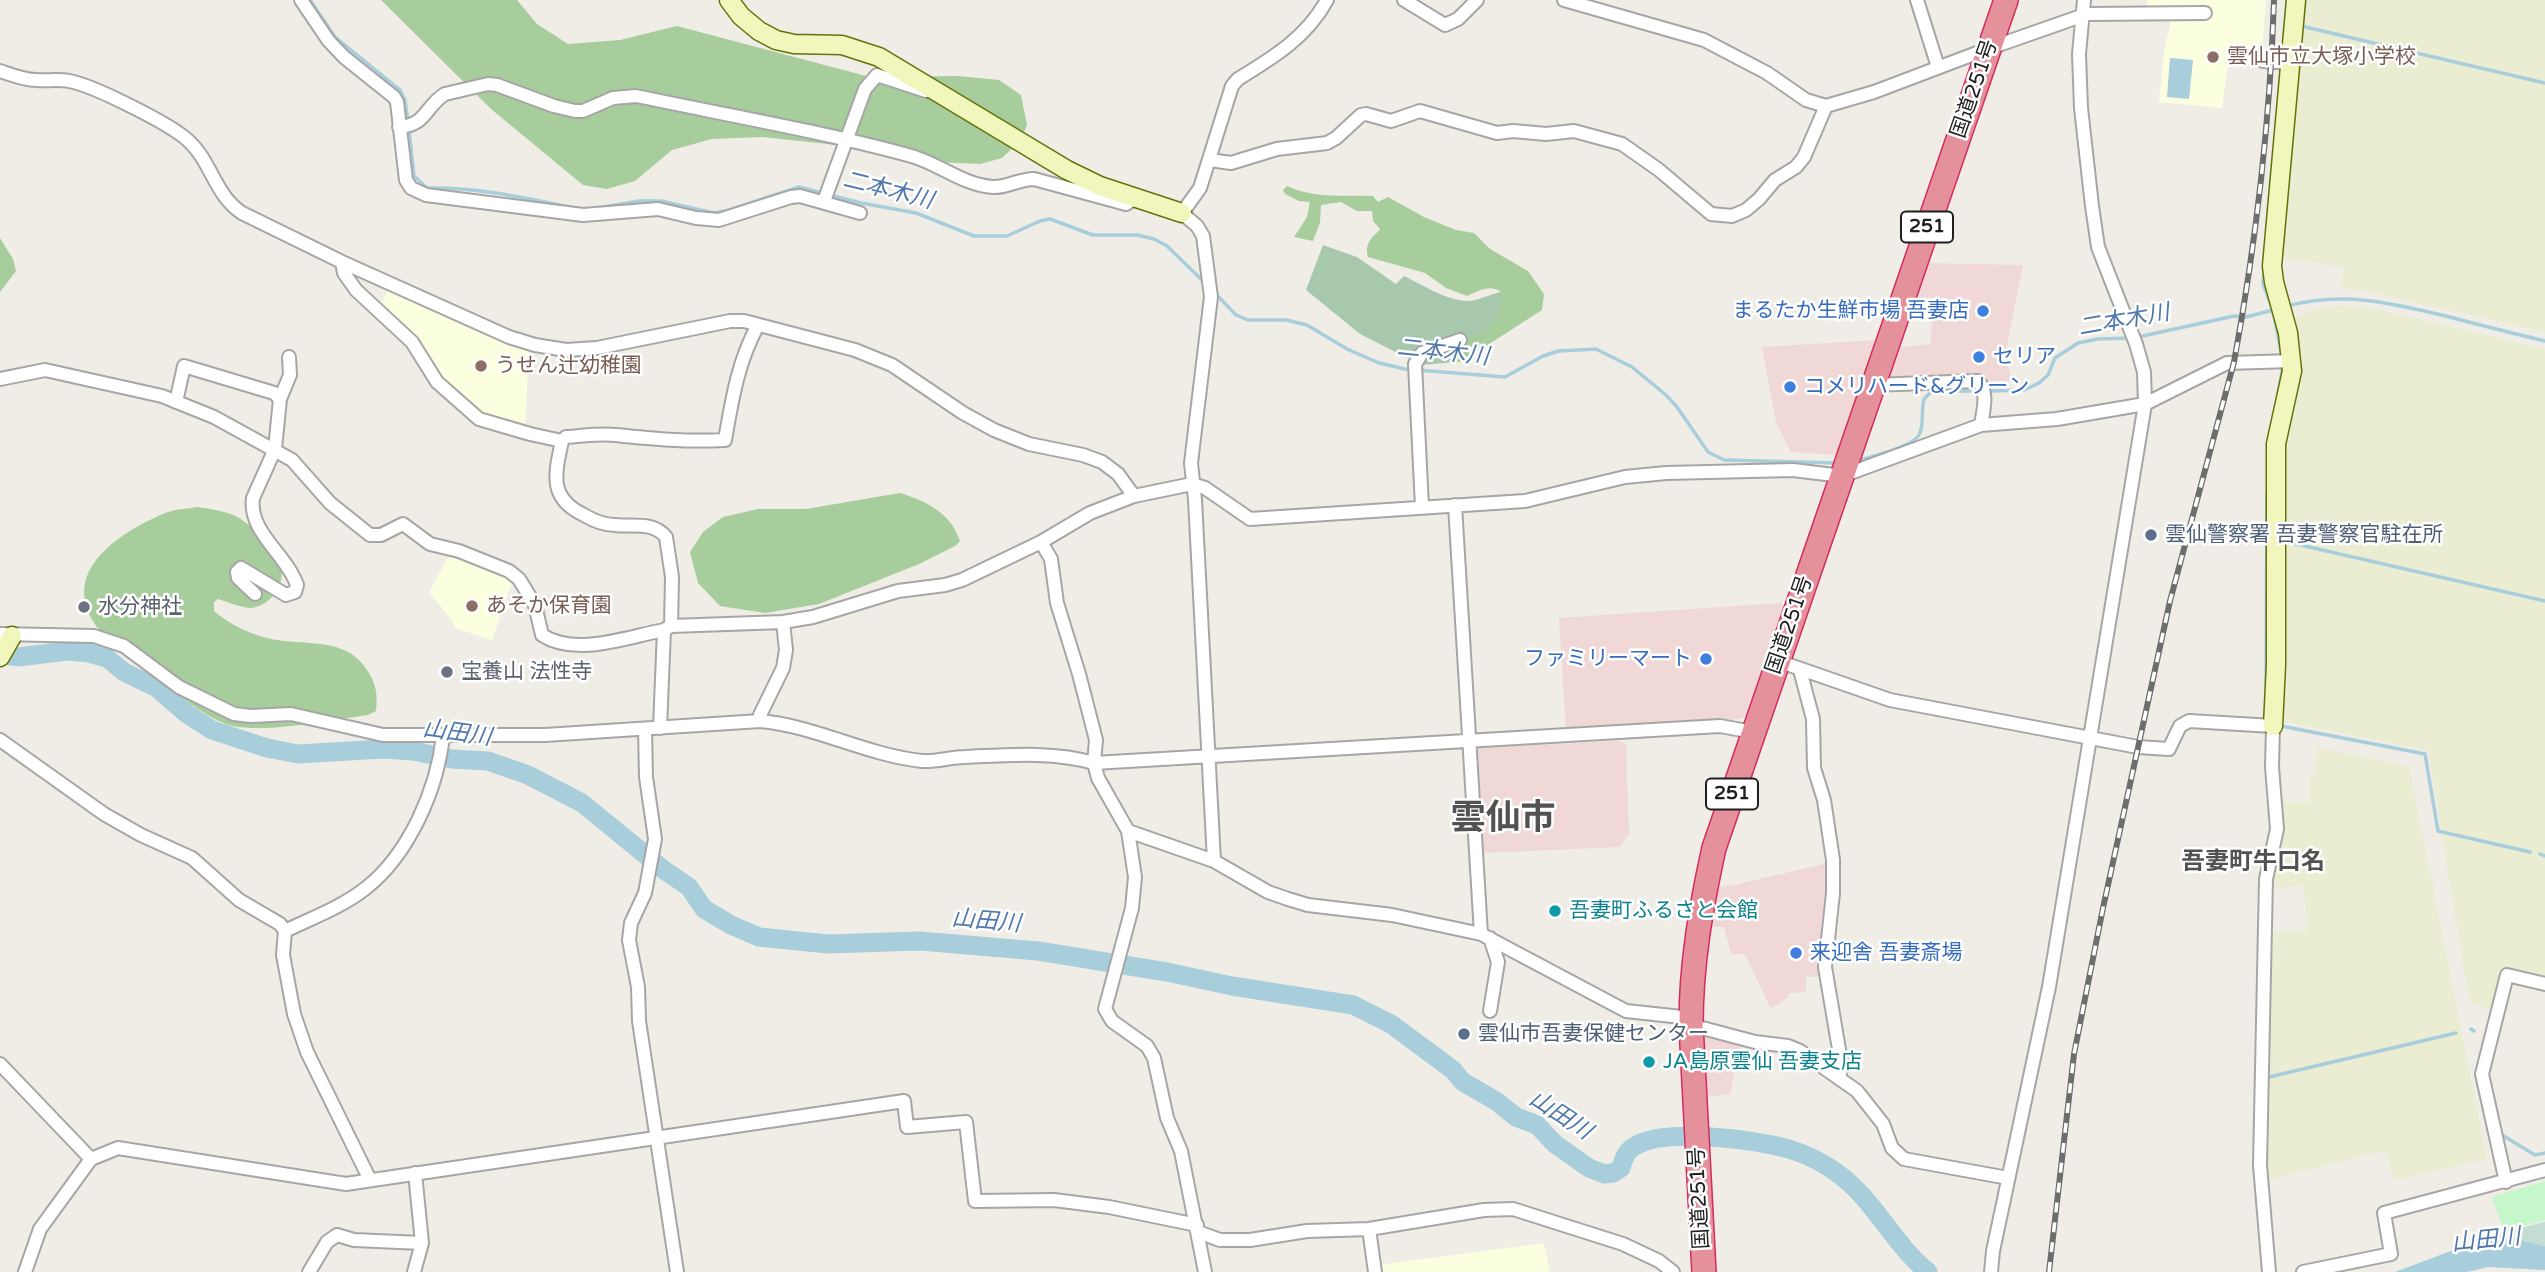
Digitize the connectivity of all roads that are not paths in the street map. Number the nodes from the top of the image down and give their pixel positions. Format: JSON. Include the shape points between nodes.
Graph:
{"nodes":[{"id":1,"x":301,"y":0,"type":"edge"},
{"id":2,"x":729,"y":0,"type":"edge"},
{"id":3,"x":1327,"y":0,"type":"edge"},
{"id":4,"x":1404,"y":0,"type":"edge"},
{"id":5,"x":1477,"y":0,"type":"edge"},
{"id":6,"x":1564,"y":0,"type":"edge"},
{"id":7,"x":1917,"y":0,"type":"edge"},
{"id":8,"x":2006,"y":0,"type":"edge"},
{"id":9,"x":2084,"y":0,"type":"edge"},
{"id":10,"x":2296,"y":0,"type":"edge"},
{"id":11,"x":2205,"y":13,"type":"dead end"},
{"id":12,"x":2083,"y":16,"type":"junction"},
{"id":13,"x":1703,"y":33,"type":"dead end"},
{"id":14,"x":1990,"y":48,"type":"junction"},
{"id":15,"x":2263,"y":61,"type":"dead end"},
{"id":16,"x":2290,"y":63,"type":"junction"},
{"id":17,"x":1754,"y":66,"type":"junction"},
{"id":18,"x":1938,"y":66,"type":"junction"},
{"id":19,"x":0,"y":71,"type":"edge"},
{"id":20,"x":932,"y":87,"type":"junction"},
{"id":21,"x":1826,"y":106,"type":"junction"},
{"id":22,"x":405,"y":126,"type":"junction"},
{"id":23,"x":846,"y":138,"type":"junction"},
{"id":24,"x":1210,"y":160,"type":"junction"},
{"id":25,"x":826,"y":196,"type":"junction"},
{"id":26,"x":1135,"y":198,"type":"junction"},
{"id":27,"x":860,"y":213,"type":"dead end"},
{"id":28,"x":1182,"y":213,"type":"junction"},
{"id":29,"x":342,"y":262,"type":"junction"},
{"id":30,"x":758,"y":325,"type":"junction"},
{"id":31,"x":1460,"y":340,"type":"dead end"},
{"id":32,"x":289,"y":357,"type":"dead end"},
{"id":33,"x":2291,"y":361,"type":"junction"},
{"id":34,"x":0,"y":379,"type":"edge"},
{"id":35,"x":1872,"y":385,"type":"junction"},
{"id":36,"x":280,"y":398,"type":"junction"},
{"id":37,"x":176,"y":402,"type":"junction"},
{"id":38,"x":2145,"y":404,"type":"junction"},
{"id":39,"x":1981,"y":425,"type":"junction"},
{"id":40,"x":562,"y":441,"type":"junction"},
{"id":41,"x":275,"y":449,"type":"junction"},
{"id":42,"x":1845,"y":467,"type":"junction"},
{"id":43,"x":1192,"y":484,"type":"junction"},
{"id":44,"x":1134,"y":496,"type":"junction"},
{"id":45,"x":1455,"y":505,"type":"junction"},
{"id":46,"x":1422,"y":507,"type":"junction"},
{"id":47,"x":1041,"y":542,"type":"junction"},
{"id":48,"x":255,"y":594,"type":"dead end"},
{"id":49,"x":783,"y":622,"type":"junction"},
{"id":50,"x":667,"y":628,"type":"junction"},
{"id":51,"x":5,"y":643,"type":"edge"},
{"id":52,"x":1778,"y":661,"type":"junction"},
{"id":53,"x":1800,"y":670,"type":"junction"},
{"id":54,"x":760,"y":721,"type":"junction"},
{"id":55,"x":2273,"y":726,"type":"junction"},
{"id":56,"x":660,"y":728,"type":"junction"},
{"id":57,"x":645,"y":729,"type":"junction"},
{"id":58,"x":1752,"y":732,"type":"junction"},
{"id":59,"x":2089,"y":739,"type":"junction"},
{"id":60,"x":0,"y":740,"type":"edge"},
{"id":61,"x":443,"y":740,"type":"junction"},
{"id":62,"x":1469,"y":742,"type":"junction"},
{"id":63,"x":1208,"y":756,"type":"junction"},
{"id":64,"x":1094,"y":763,"type":"junction"},
{"id":65,"x":1128,"y":831,"type":"junction"},
{"id":66,"x":1214,"y":861,"type":"junction"},
{"id":67,"x":285,"y":931,"type":"junction"},
{"id":68,"x":1485,"y":936,"type":"junction"},
{"id":69,"x":2545,"y":984,"type":"edge"},
{"id":70,"x":1490,"y":1011,"type":"dead end"},
{"id":71,"x":1691,"y":1021,"type":"junction"},
{"id":72,"x":0,"y":1064,"type":"edge"},
{"id":73,"x":1839,"y":1076,"type":"junction"},
{"id":74,"x":657,"y":1138,"type":"junction"},
{"id":75,"x":91,"y":1159,"type":"junction"},
{"id":76,"x":2545,"y":1170,"type":"edge"},
{"id":77,"x":415,"y":1173,"type":"junction"},
{"id":78,"x":2008,"y":1178,"type":"junction"},
{"id":79,"x":370,"y":1180,"type":"junction"},
{"id":80,"x":2506,"y":1182,"type":"junction"},
{"id":81,"x":1197,"y":1228,"type":"junction"},
{"id":82,"x":1369,"y":1229,"type":"junction"},
{"id":83,"x":422,"y":1243,"type":"junction"},
{"id":84,"x":24,"y":1272,"type":"edge"},
{"id":85,"x":309,"y":1272,"type":"edge"},
{"id":86,"x":414,"y":1272,"type":"edge"},
{"id":87,"x":677,"y":1272,"type":"edge"},
{"id":88,"x":1205,"y":1272,"type":"edge"},
{"id":89,"x":1376,"y":1272,"type":"edge"},
{"id":90,"x":1673,"y":1272,"type":"edge"},
{"id":91,"x":1703,"y":1272,"type":"edge"},
{"id":92,"x":1991,"y":1272,"type":"edge"},
{"id":93,"x":2269,"y":1272,"type":"edge"},
{"id":94,"x":2302,"y":1272,"type":"edge"}],
"edges":[{"from":1,"to":22,"type":"street","via":[[344,57],[394,97]]},
{"from":2,"to":20,"type":"street","via":[[741,16],[776,40],[863,51]]},
{"from":3,"to":24,"type":"street","via":[[1296,40],[1232,86]]},
{"from":4,"to":5,"type":"street","via":[[1445,24],[1458,19]]},
{"from":6,"to":17,"type":"street","via":[[1704,40]]},
{"from":7,"to":18,"type":"street"},
{"from":8,"to":14,"type":"highway","name":"国道251号","number":"251"},
{"from":9,"to":12,"type":"street"},
{"from":10,"to":16,"type":"street"},
{"from":11,"to":12,"type":"street"},
{"from":12,"to":14,"type":"street"},
{"from":12,"to":38,"type":"street","via":[[2078,54],[2081,108],[2098,247],[2135,339],[2144,372]]},
{"from":13,"to":17,"type":"street","via":[[1729,44]]},
{"from":14,"to":18,"type":"street"},
{"from":14,"to":35,"type":"highway","name":"国道251号","number":"251"},
{"from":15,"to":16,"type":"street"},
{"from":16,"to":33,"type":"street","via":[[2272,266]]},
{"from":17,"to":21,"type":"street","via":[[1806,100]]},
{"from":18,"to":21,"type":"street"},
{"from":19,"to":29,"type":"street","via":[[35,80],[74,82],[164,123],[202,155],[231,205]]},
{"from":20,"to":23,"type":"street","via":[[925,92],[875,75]]},
{"from":20,"to":26,"type":"street","via":[[1067,170]]},
{"from":21,"to":24,"type":"street","via":[[1796,167],[1732,216],[1711,214],[1622,144],[1574,131],[1497,133],[1420,111],[1391,121],[1361,115],[1327,142],[1278,149],[1231,163]]},
{"from":22,"to":23,"type":"street","via":[[439,97],[488,84],[575,111],[613,98],[636,96]]},
{"from":22,"to":25,"type":"street","via":[[406,180],[426,195],[564,215],[658,209],[708,220],[730,218],[791,197]]},
{"from":23,"to":25,"type":"street"},
{"from":23,"to":26,"type":"street","via":[[914,156],[953,176],[987,186],[1034,179],[1126,204]]},
{"from":24,"to":28,"type":"street","via":[[1200,188]]},
{"from":25,"to":27,"type":"street"},
{"from":26,"to":28,"type":"street"},
{"from":28,"to":43,"type":"street","via":[[1203,236],[1211,297]]},
{"from":29,"to":30,"type":"street","via":[[509,337],[566,350],[730,321]]},
{"from":29,"to":40,"type":"street","via":[[356,290],[412,342],[438,382],[479,419]]},
{"from":30,"to":40,"type":"street","via":[[734,388],[725,440],[654,440],[614,434]]},
{"from":30,"to":44,"type":"street","via":[[855,350],[892,365],[994,430],[1102,462]]},
{"from":31,"to":46,"type":"street","via":[[1417,359]]},
{"from":32,"to":36,"type":"street","via":[[290,374]]},
{"from":33,"to":38,"type":"street","via":[[2227,363]]},
{"from":33,"to":55,"type":"street","via":[[2276,444]]},
{"from":34,"to":37,"type":"street","via":[[45,370]]},
{"from":35,"to":39,"type":"street","via":[[1978,381],[1984,392]]},
{"from":35,"to":42,"type":"highway","name":"国道251号","number":"251"},
{"from":36,"to":37,"type":"street","via":[[184,366]]},
{"from":36,"to":41,"type":"street"},
{"from":37,"to":41,"type":"street"},
{"from":38,"to":39,"type":"street","via":[[2057,419]]},
{"from":38,"to":59,"type":"street"},
{"from":39,"to":42,"type":"street"},
{"from":40,"to":50,"type":"street","via":[[556,480],[559,493],[572,509],[599,523],[653,526],[666,537],[672,577]]},
{"from":41,"to":48,"type":"street","via":[[253,498],[253,513],[298,585],[286,595],[241,568],[238,578]]},
{"from":41,"to":50,"type":"street","via":[[292,460],[330,503],[370,534],[382,535],[403,524],[430,544],[509,571],[531,597],[547,639],[589,645]]},
{"from":42,"to":45,"type":"street","via":[[1666,473],[1625,477],[1525,501]]},
{"from":42,"to":52,"type":"highway","name":"国道251号","number":"251"},
{"from":43,"to":44,"type":"street"},
{"from":43,"to":46,"type":"street","via":[[1250,519]]},
{"from":43,"to":63,"type":"street"},
{"from":44,"to":47,"type":"street","via":[[1090,513]]},
{"from":45,"to":46,"type":"street"},
{"from":45,"to":62,"type":"street"},
{"from":47,"to":49,"type":"street","via":[[962,580],[898,591]]},
{"from":47,"to":64,"type":"street","via":[[1051,559],[1057,603],[1096,740]]},
{"from":49,"to":50,"type":"street"},
{"from":49,"to":54,"type":"street","via":[[783,668]]},
{"from":50,"to":56,"type":"street"},
{"from":51,"to":61,"type":"street","via":[[94,636],[124,646],[179,687],[234,714],[292,714],[383,735]]},
{"from":52,"to":53,"type":"street"},
{"from":52,"to":58,"type":"highway","name":"国道251号","number":"251"},
{"from":53,"to":59,"type":"street","via":[[1890,700]]},
{"from":53,"to":73,"type":"street","via":[[1813,719],[1814,768],[1833,860],[1825,967],[1842,1067]]},
{"from":54,"to":56,"type":"street"},
{"from":54,"to":64,"type":"street","via":[[788,724],[902,758],[1062,756]]},
{"from":55,"to":59,"type":"street","via":[[2189,721],[2180,726],[2172,745],[2164,750]]},
{"from":55,"to":93,"type":"street","via":[[2277,829],[2266,878],[2260,1165]]},
{"from":56,"to":57,"type":"street"},
{"from":57,"to":61,"type":"street"},
{"from":57,"to":74,"type":"street","via":[[655,839],[645,893],[631,923],[629,940]]},
{"from":58,"to":62,"type":"street","via":[[1720,726]]},
{"from":58,"to":71,"type":"highway","name":"国道251号","number":"251","via":[[1714,848],[1700,910]]},
{"from":59,"to":78,"type":"street","via":[[2052,973]]},
{"from":60,"to":67,"type":"street","via":[[104,814],[192,858],[239,900]]},
{"from":61,"to":67,"type":"street","via":[[410,835],[393,859],[368,887]]},
{"from":62,"to":63,"type":"street"},
{"from":62,"to":68,"type":"street"},
{"from":63,"to":64,"type":"street"},
{"from":63,"to":66,"type":"street"},
{"from":64,"to":65,"type":"street"},
{"from":65,"to":66,"type":"street"},
{"from":65,"to":81,"type":"street","via":[[1132,908],[1107,1013],[1147,1046],[1154,1058]]},
{"from":66,"to":68,"type":"street","via":[[1268,892],[1308,905],[1392,915]]},
{"from":67,"to":79,"type":"street","via":[[283,955],[293,1014]]},
{"from":68,"to":70,"type":"street","via":[[1498,962]]},
{"from":68,"to":71,"type":"street","via":[[1626,1011]]},
{"from":69,"to":80,"type":"street","via":[[2507,975],[2482,1074]]},
{"from":71,"to":73,"type":"street","via":[[1755,1042],[1788,1046]]},
{"from":71,"to":91,"type":"highway","name":"国道251号","number":"251"},
{"from":72,"to":75,"type":"street"},
{"from":73,"to":78,"type":"street","via":[[1872,1107],[1892,1148],[1904,1159]]},
{"from":74,"to":77,"type":"street"},
{"from":74,"to":81,"type":"street","via":[[904,1101],[907,1127],[966,1122],[975,1200],[1054,1200],[1110,1207]]},
{"from":74,"to":87,"type":"street"},
{"from":75,"to":79,"type":"street","via":[[118,1148],[346,1184]]},
{"from":75,"to":84,"type":"street","via":[[40,1229]]},
{"from":76,"to":80,"type":"street"},
{"from":77,"to":79,"type":"street"},
{"from":77,"to":83,"type":"street"},
{"from":78,"to":92,"type":"street"},
{"from":80,"to":94,"type":"street","via":[[2384,1213],[2391,1254]]},
{"from":81,"to":82,"type":"street","via":[[1233,1241]]},
{"from":81,"to":88,"type":"street"},
{"from":82,"to":89,"type":"street"},
{"from":82,"to":90,"type":"street","via":[[1513,1209],[1623,1244]]},
{"from":83,"to":85,"type":"street","via":[[337,1235],[327,1242]]},
{"from":83,"to":86,"type":"street"}]}
